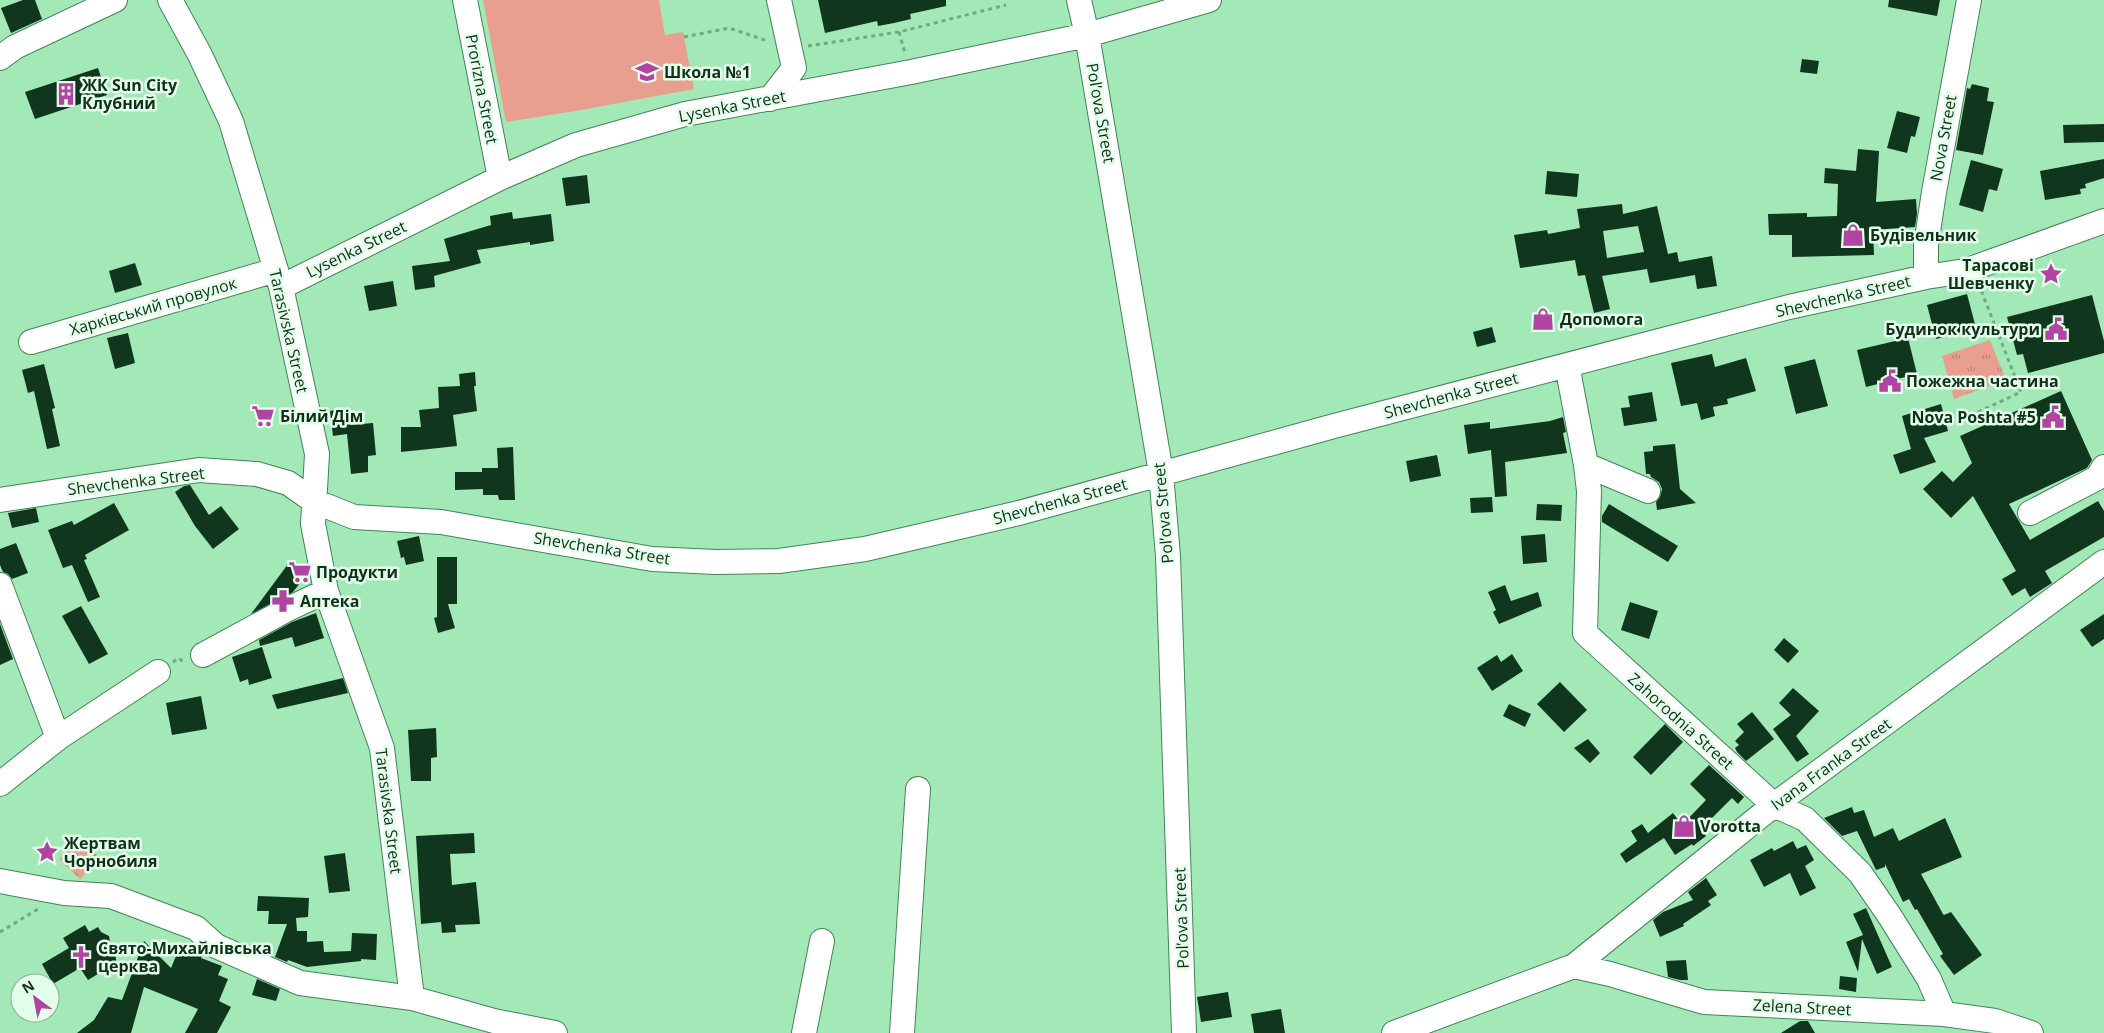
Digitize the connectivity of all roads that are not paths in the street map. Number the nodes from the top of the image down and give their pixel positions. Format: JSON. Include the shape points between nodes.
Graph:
{"nodes":[{"id":1,"x":115,"y":0,"type":"edge"},
{"id":2,"x":170,"y":0,"type":"edge"},
{"id":3,"x":465,"y":0,"type":"edge"},
{"id":4,"x":779,"y":0,"type":"edge"},
{"id":5,"x":1079,"y":0,"type":"edge"},
{"id":6,"x":1210,"y":0,"type":"edge"},
{"id":7,"x":1969,"y":0,"type":"edge"},
{"id":8,"x":1088,"y":35,"type":"junction"},
{"id":9,"x":0,"y":58,"type":"edge"},
{"id":10,"x":770,"y":98,"type":"junction"},
{"id":11,"x":500,"y":178,"type":"junction"},
{"id":12,"x":2103,"y":227,"type":"edge"},
{"id":13,"x":1926,"y":277,"type":"junction"},
{"id":14,"x":278,"y":278,"type":"junction"},
{"id":15,"x":31,"y":342,"type":"dead end"},
{"id":16,"x":1566,"y":365,"type":"junction"},
{"id":17,"x":1586,"y":465,"type":"junction"},
{"id":18,"x":2104,"y":467,"type":"edge"},
{"id":19,"x":1161,"y":473,"type":"junction"},
{"id":20,"x":1648,"y":491,"type":"dead end"},
{"id":21,"x":0,"y":500,"type":"edge"},
{"id":22,"x":314,"y":501,"type":"junction"},
{"id":23,"x":2030,"y":513,"type":"dead end"},
{"id":24,"x":2104,"y":562,"type":"edge"},
{"id":25,"x":0,"y":585,"type":"edge"},
{"id":26,"x":326,"y":591,"type":"junction"},
{"id":27,"x":193,"y":660,"type":"road end"},
{"id":28,"x":158,"y":672,"type":"dead end"},
{"id":29,"x":58,"y":738,"type":"junction"},
{"id":30,"x":0,"y":784,"type":"edge"},
{"id":31,"x":918,"y":789,"type":"dead end"},
{"id":32,"x":1774,"y":805,"type":"junction"},
{"id":33,"x":0,"y":881,"type":"edge"},
{"id":34,"x":822,"y":941,"type":"dead end"},
{"id":35,"x":1574,"y":966,"type":"junction"},
{"id":36,"x":412,"y":998,"type":"junction"},
{"id":37,"x":1944,"y":1014,"type":"junction"},
{"id":38,"x":555,"y":1033,"type":"edge"},
{"id":39,"x":804,"y":1033,"type":"edge"},
{"id":40,"x":902,"y":1033,"type":"edge"},
{"id":41,"x":1184,"y":1033,"type":"edge"},
{"id":42,"x":1394,"y":1033,"type":"edge"},
{"id":43,"x":2031,"y":1033,"type":"edge"}],
"edges":[{"from":1,"to":9,"type":"street","via":[[15,47]]},
{"from":2,"to":14,"type":"street","name":"Tarasivska Street","via":[[231,121]]},
{"from":3,"to":11,"type":"street","name":"Prorizna Street"},
{"from":4,"to":10,"type":"street","via":[[794,68]]},
{"from":5,"to":8,"type":"street","name":"Pol’ova Street"},
{"from":6,"to":8,"type":"street","name":"Lysenka Street"},
{"from":7,"to":13,"type":"street","name":"Nova Street","via":[[1934,192],[1926,245]]},
{"from":8,"to":10,"type":"street","name":"Lysenka Street"},
{"from":8,"to":19,"type":"street","name":"Pol’ova Street"},
{"from":10,"to":11,"type":"street","name":"Lysenka Street","via":[[685,114],[576,145]]},
{"from":11,"to":14,"type":"street","name":"Lysenka Street"},
{"from":12,"to":13,"type":"street","name":"Shevchenka Street","via":[[1972,269]]},
{"from":13,"to":16,"type":"street","name":"Shevchenka Street","via":[[1789,307]]},
{"from":14,"to":15,"type":"street","name":"Харківський провулок"},
{"from":14,"to":22,"type":"street","name":"Tarasivska Street","via":[[317,454]]},
{"from":16,"to":17,"type":"street","name":"Zahorodnia Street"},
{"from":16,"to":19,"type":"street","name":"Shevchenka Street"},
{"from":17,"to":20,"type":"street"},
{"from":17,"to":32,"type":"street","name":"Zahorodnia Street","via":[[1589,491],[1585,633]]},
{"from":18,"to":23,"type":"street","via":[[2097,478]]},
{"from":19,"to":22,"type":"street","name":"Shevchenka Street","via":[[1019,513],[865,549],[779,561],[652,559],[441,522],[354,516]]},
{"from":19,"to":41,"type":"street","name":"Pol’ova Street","via":[[1168,556]]},
{"from":21,"to":22,"type":"street","name":"Shevchenka Street","via":[[199,470],[257,474],[288,483]]},
{"from":22,"to":26,"type":"street","name":"Tarasivska Street","via":[[314,524]]},
{"from":24,"to":32,"type":"street","name":"Ivana Franka Street"},
{"from":25,"to":29,"type":"street"},
{"from":26,"to":27,"type":"street"},
{"from":26,"to":36,"type":"street","name":"Tarasivska Street","via":[[382,748]]},
{"from":28,"to":29,"type":"street"},
{"from":29,"to":30,"type":"street"},
{"from":31,"to":40,"type":"street"},
{"from":32,"to":35,"type":"street","name":"Ivana Franka Street"},
{"from":32,"to":37,"type":"street","name":"Zahorodnia Street","via":[[1806,819],[1860,873],[1929,979]]},
{"from":33,"to":36,"type":"street","via":[[64,893],[111,896],[196,928],[216,946],[300,983]]},
{"from":34,"to":39,"type":"street"},
{"from":35,"to":37,"type":"street","name":"Zelena Street","via":[[1704,1002]]},
{"from":35,"to":42,"type":"street","name":"Ivana Franka Street"},
{"from":36,"to":38,"type":"street","via":[[494,1021]]},
{"from":37,"to":43,"type":"street","name":"Zelena Street","via":[[1995,1021]]}]}
